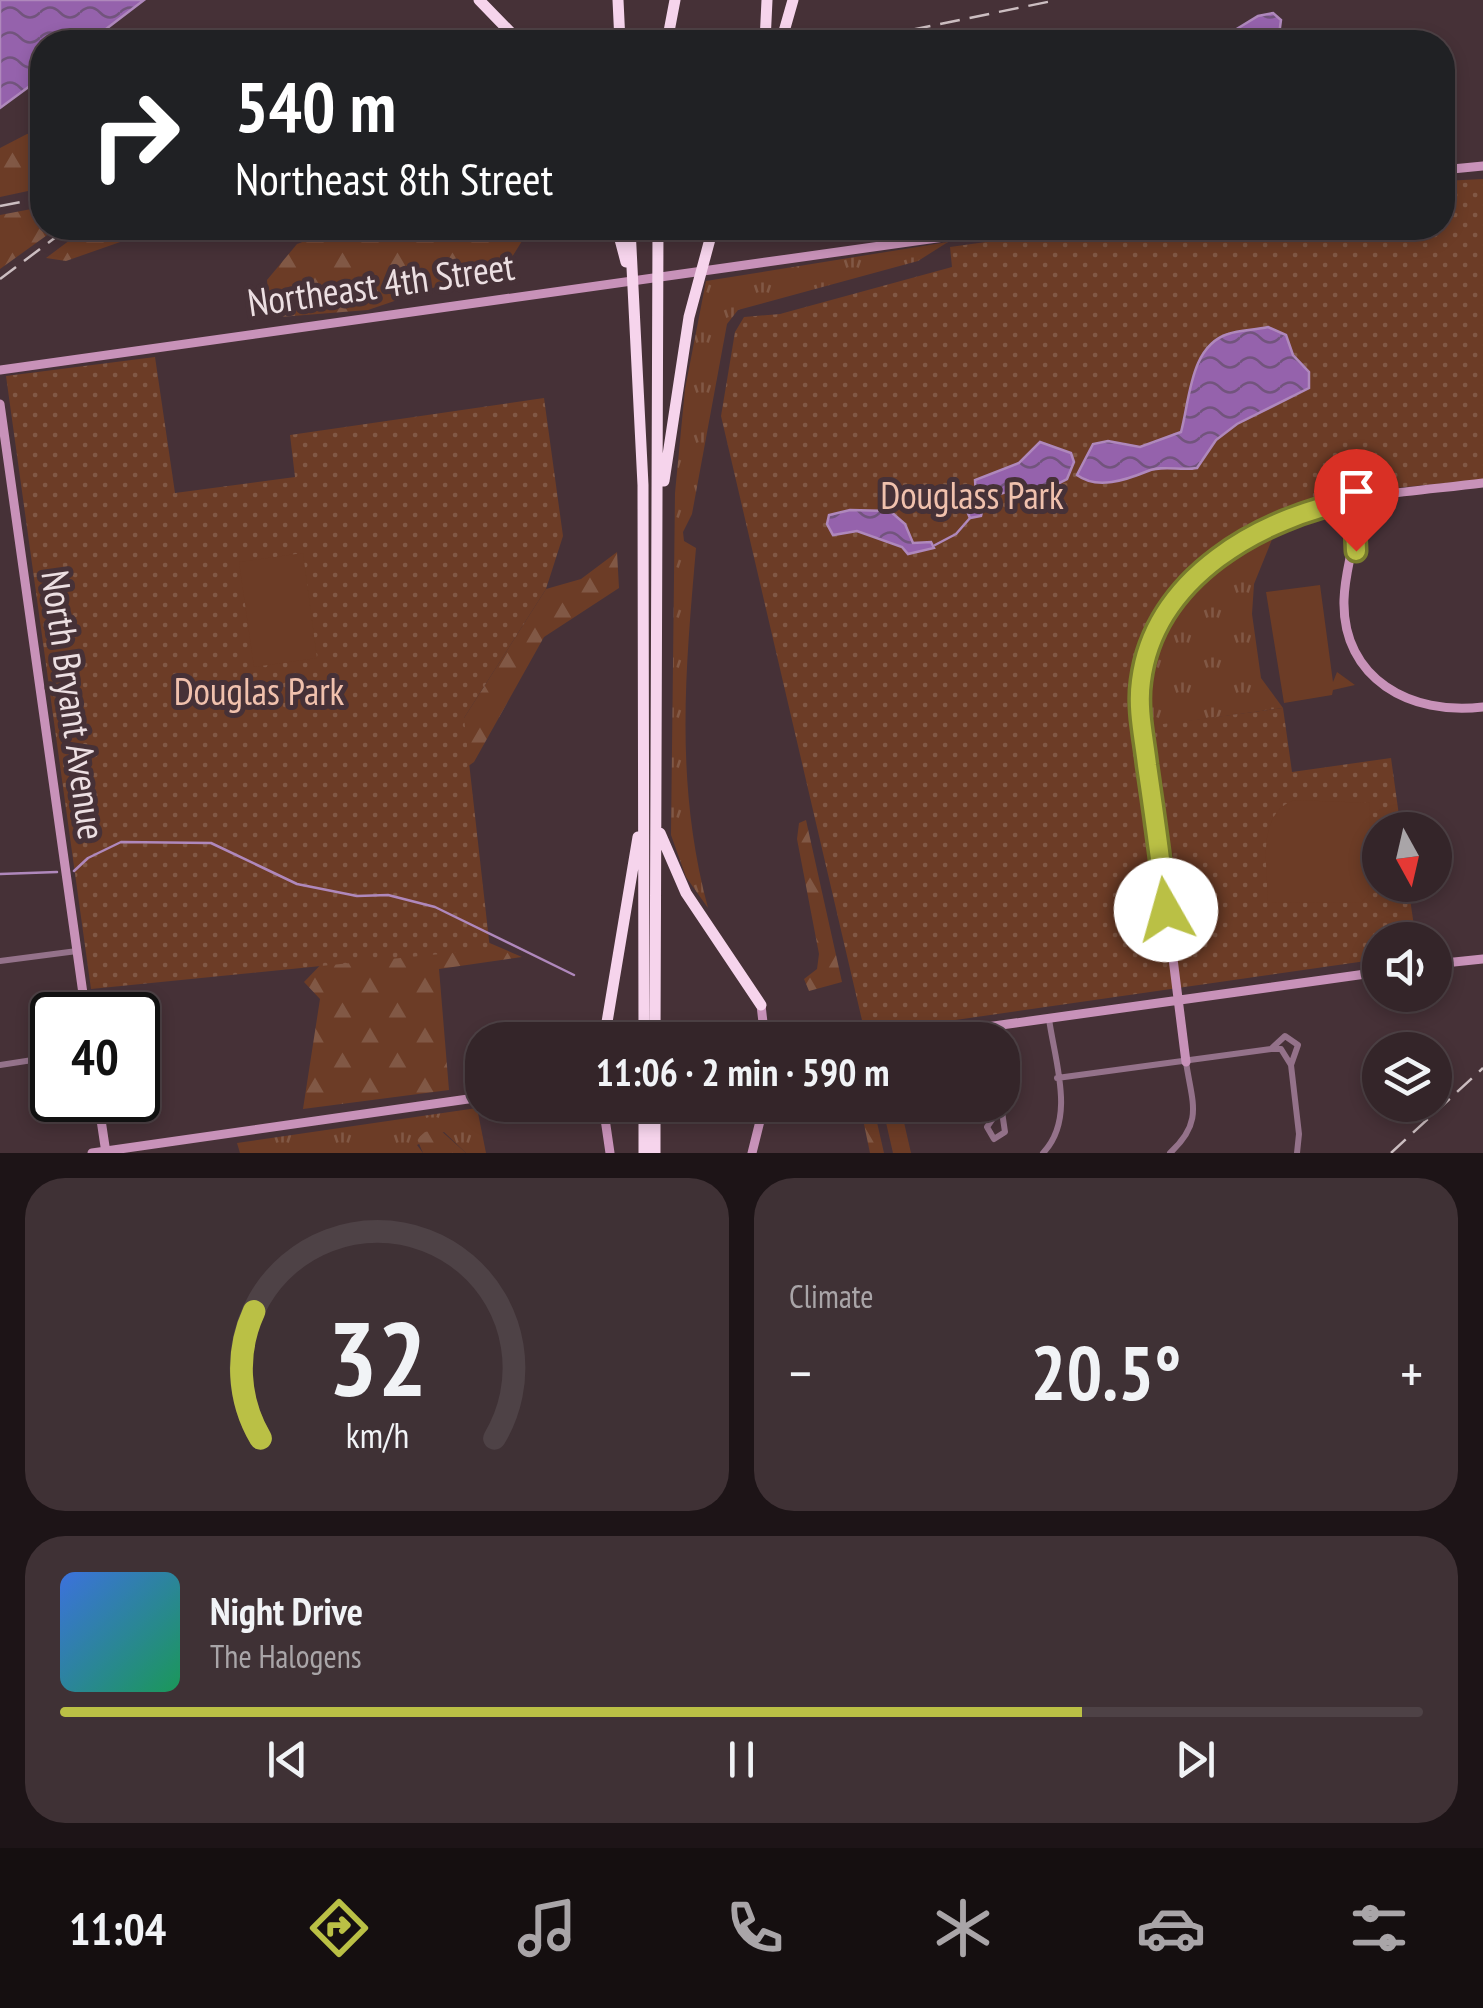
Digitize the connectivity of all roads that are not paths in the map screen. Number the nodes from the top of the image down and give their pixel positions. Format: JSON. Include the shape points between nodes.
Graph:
{"nodes":[{"id":1,"x":479,"y":0,"type":"edge"},
{"id":2,"x":618,"y":0,"type":"edge"},
{"id":3,"x":674,"y":0,"type":"edge"},
{"id":4,"x":766,"y":0,"type":"edge"},
{"id":5,"x":794,"y":0,"type":"edge"},
{"id":6,"x":508,"y":30,"type":"edge"},
{"id":7,"x":619,"y":30,"type":"edge"},
{"id":8,"x":669,"y":30,"type":"edge"},
{"id":9,"x":766,"y":30,"type":"edge"},
{"id":10,"x":785,"y":30,"type":"edge"},
{"id":11,"x":1483,"y":166,"type":"edge"},
{"id":12,"x":1455,"y":169,"type":"edge"},
{"id":13,"x":620,"y":240,"type":"edge"},
{"id":14,"x":631,"y":240,"type":"edge"},
{"id":15,"x":658,"y":240,"type":"edge"},
{"id":16,"x":710,"y":240,"type":"edge"},
{"id":17,"x":921,"y":240,"type":"edge"},
{"id":18,"x":634,"y":290,"type":"junction"},
{"id":19,"x":0,"y":370,"type":"edge"},
{"id":20,"x":0,"y":404,"type":"edge"},
{"id":21,"x":1483,"y":482,"type":"edge"},
{"id":22,"x":1354,"y":500,"type":"junction"},
{"id":23,"x":658,"y":530,"type":"junction"},
{"id":24,"x":1483,"y":707,"type":"edge"},
{"id":25,"x":644,"y":808,"type":"junction"},
{"id":26,"x":656,"y":824,"type":"junction"},
{"id":27,"x":77,"y":951,"type":"junction"},
{"id":28,"x":1483,"y":957,"type":"edge"},
{"id":29,"x":0,"y":961,"type":"edge"},
{"id":30,"x":1452,"y":962,"type":"edge"},
{"id":31,"x":1362,"y":975,"type":"edge"},
{"id":32,"x":83,"y":992,"type":"edge"},
{"id":33,"x":1178,"y":1001,"type":"junction"},
{"id":34,"x":761,"y":1005,"type":"joint"},
{"id":35,"x":1049,"y":1019,"type":"junction"},
{"id":36,"x":607,"y":1022,"type":"edge"},
{"id":37,"x":644,"y":1022,"type":"edge"},
{"id":38,"x":655,"y":1022,"type":"edge"},
{"id":39,"x":763,"y":1022,"type":"edge"},
{"id":40,"x":1020,"y":1024,"type":"edge"},
{"id":41,"x":1271,"y":1050,"type":"junction"},
{"id":42,"x":30,"y":1060,"type":"edge"},
{"id":43,"x":1186,"y":1062,"type":"junction"},
{"id":44,"x":0,"y":1065,"type":"edge"},
{"id":45,"x":1291,"y":1065,"type":"junction"},
{"id":46,"x":1056,"y":1078,"type":"junction"},
{"id":47,"x":465,"y":1099,"type":"edge"},
{"id":48,"x":1001,"y":1106,"type":"edge"},
{"id":49,"x":101,"y":1122,"type":"edge"},
{"id":50,"x":605,"y":1122,"type":"edge"},
{"id":51,"x":644,"y":1122,"type":"edge"},
{"id":52,"x":656,"y":1122,"type":"edge"},
{"id":53,"x":760,"y":1122,"type":"edge"},
{"id":54,"x":106,"y":1152,"type":"edge"},
{"id":55,"x":92,"y":1153,"type":"edge"},
{"id":56,"x":610,"y":1153,"type":"edge"},
{"id":57,"x":644,"y":1153,"type":"edge"},
{"id":58,"x":655,"y":1153,"type":"edge"},
{"id":59,"x":752,"y":1153,"type":"edge"},
{"id":60,"x":1043,"y":1153,"type":"edge"},
{"id":61,"x":1170,"y":1153,"type":"edge"},
{"id":62,"x":1297,"y":1153,"type":"edge"}],
"edges":[{"from":1,"to":6,"type":"highway"},
{"from":2,"to":7,"type":"highway"},
{"from":3,"to":8,"type":"highway"},
{"from":4,"to":9,"type":"highway"},
{"from":5,"to":10,"type":"highway"},
{"from":11,"to":12,"type":"street"},
{"from":13,"to":18,"type":"highway"},
{"from":14,"to":18,"type":"highway"},
{"from":15,"to":23,"type":"highway"},
{"from":16,"to":23,"type":"highway","via":[[688,317]]},
{"from":17,"to":19,"type":"street","name":"Northeast 4th Street"},
{"from":18,"to":25,"type":"highway","via":[[643,485]]},
{"from":20,"to":27,"type":"street","name":"North Bryant Avenue"},
{"from":21,"to":22,"type":"street"},
{"from":22,"to":24,"type":"street","via":[[1357,538],[1344,603],[1356,658],[1372,678],[1413,702]]},
{"from":22,"to":33,"type":"street","via":[[1290,516],[1218,556],[1177,599],[1149,649],[1140,704]]},
{"from":23,"to":26,"type":"highway"},
{"from":25,"to":36,"type":"highway"},
{"from":25,"to":37,"type":"highway"},
{"from":26,"to":34,"type":"highway","via":[[686,894]]},
{"from":26,"to":38,"type":"highway"},
{"from":27,"to":29,"type":"street"},
{"from":27,"to":32,"type":"street","name":"North Bryant Avenue"},
{"from":28,"to":30,"type":"street"},
{"from":31,"to":33,"type":"street"},
{"from":33,"to":35,"type":"street"},
{"from":33,"to":43,"type":"street"},
{"from":34,"to":39,"type":"street"},
{"from":35,"to":40,"type":"street"},
{"from":35,"to":46,"type":"street"},
{"from":41,"to":43,"type":"street"},
{"from":41,"to":45,"type":"street","via":[[1281,1049]]},
{"from":41,"to":45,"type":"street","via":[[1286,1036],[1293,1039],[1298,1046]]},
{"from":42,"to":44,"type":"street"},
{"from":43,"to":46,"type":"street"},
{"from":43,"to":61,"type":"street","via":[[1195,1118]]},
{"from":45,"to":62,"type":"street"},
{"from":46,"to":60,"type":"street","via":[[1061,1125]]},
{"from":47,"to":54,"type":"street"},
{"from":48,"to":48,"type":"street","via":[[988,1127],[994,1139],[1005,1132]]},
{"from":49,"to":54,"type":"street"},
{"from":50,"to":56,"type":"street"},
{"from":51,"to":57,"type":"highway"},
{"from":52,"to":58,"type":"highway"},
{"from":53,"to":59,"type":"street"},
{"from":54,"to":55,"type":"street"}]}
